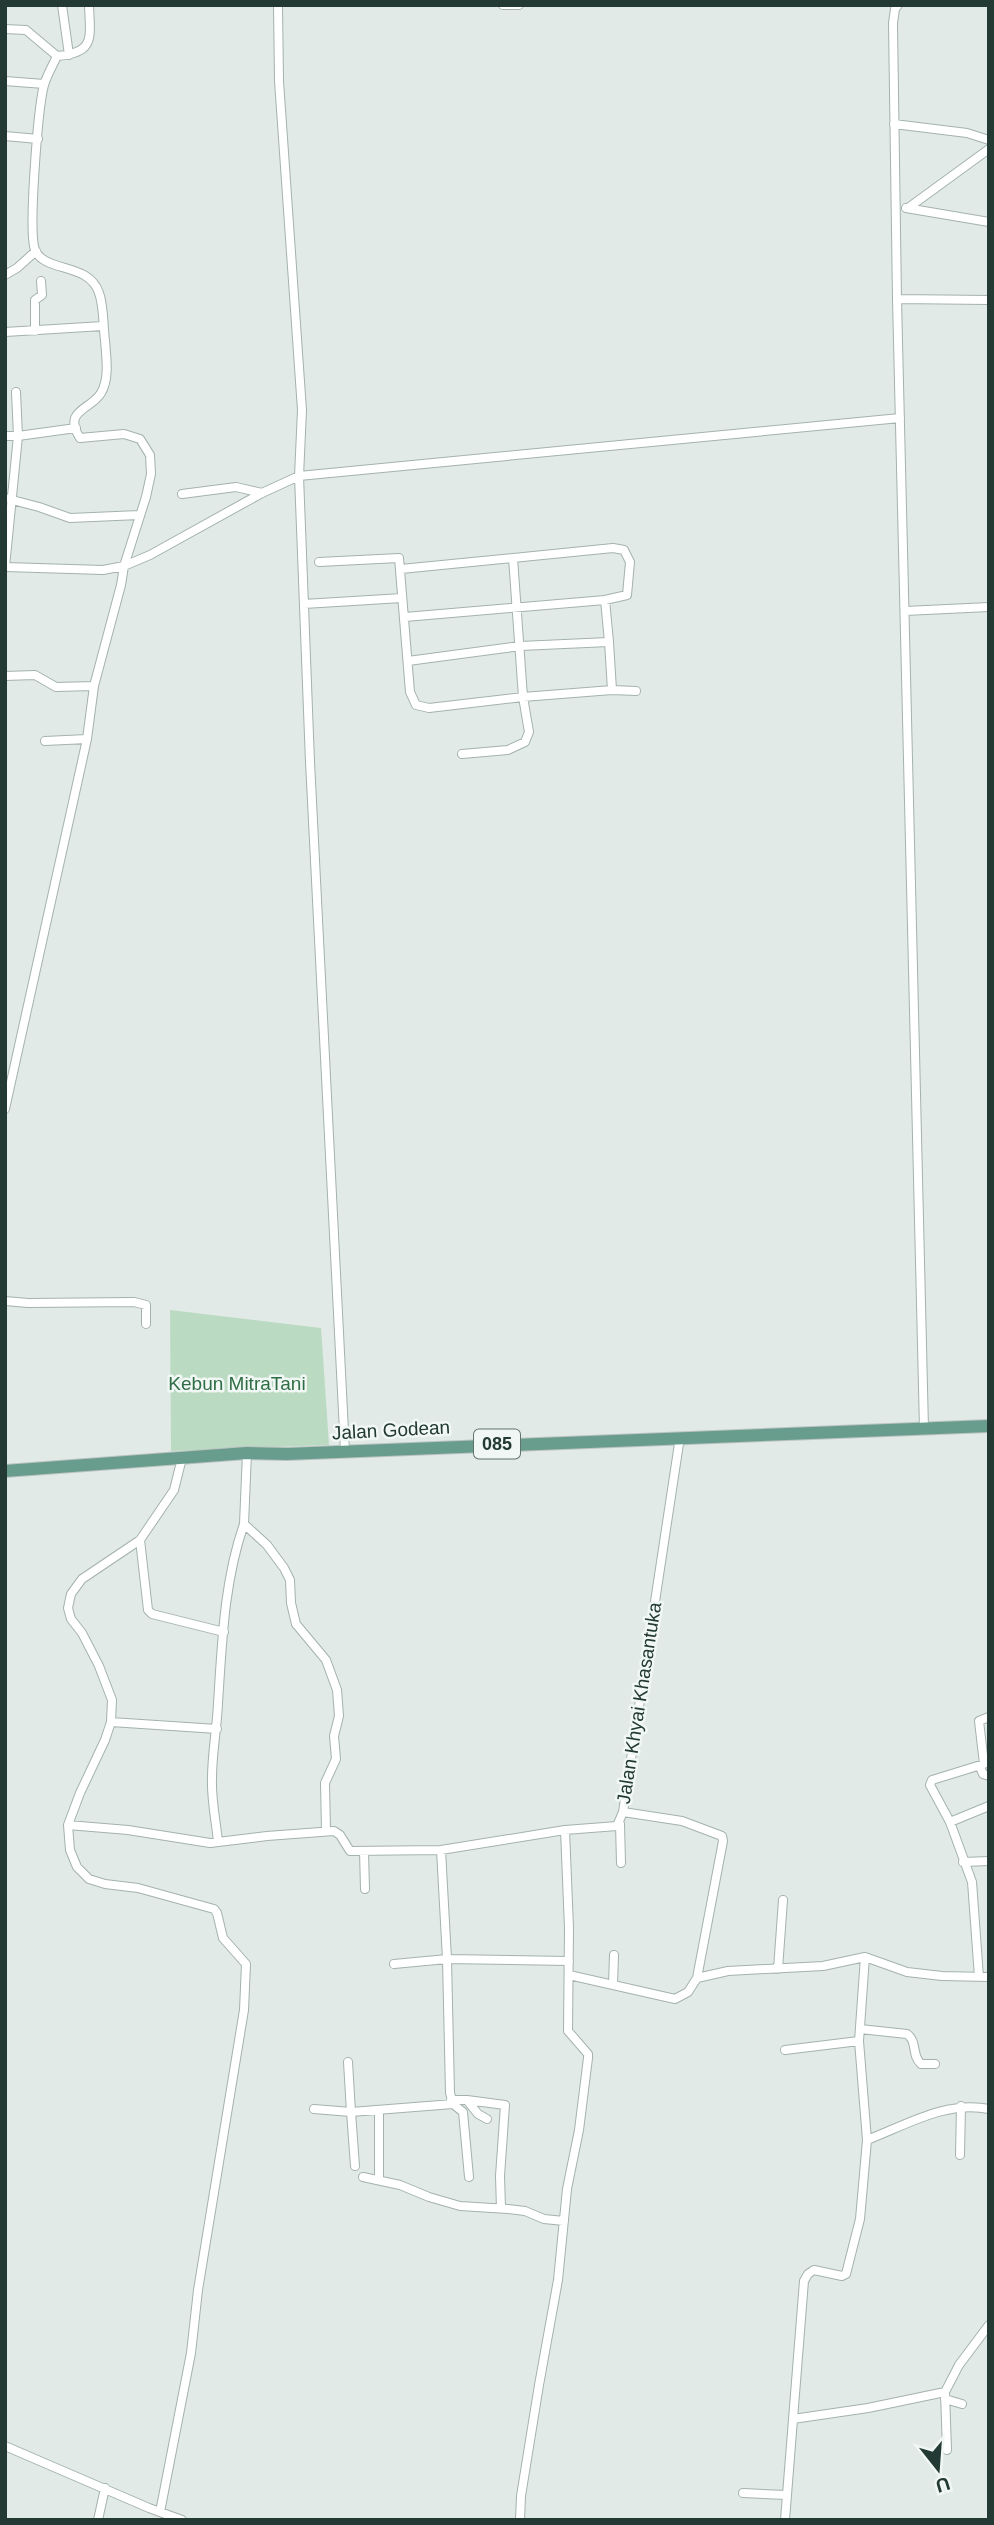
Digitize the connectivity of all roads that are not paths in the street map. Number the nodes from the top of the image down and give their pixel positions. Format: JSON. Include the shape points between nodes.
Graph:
{"nodes":[{"id":1,"x":62,"y":5,"type":"edge"},
{"id":2,"x":89,"y":5,"type":"edge"},
{"id":3,"x":278,"y":5,"type":"edge"},
{"id":4,"x":503,"y":5,"type":"edge"},
{"id":5,"x":519,"y":5,"type":"edge"},
{"id":6,"x":898,"y":5,"type":"edge"},
{"id":7,"x":5,"y":29,"type":"edge"},
{"id":8,"x":69,"y":55,"type":"junction"},
{"id":9,"x":57,"y":56,"type":"junction"},
{"id":10,"x":5,"y":81,"type":"edge"},
{"id":11,"x":44,"y":84,"type":"junction"},
{"id":12,"x":894,"y":124,"type":"junction"},
{"id":13,"x":5,"y":136,"type":"edge"},
{"id":14,"x":38,"y":139,"type":"junction"},
{"id":15,"x":989,"y":140,"type":"edge"},
{"id":16,"x":989,"y":149,"type":"edge"},
{"id":17,"x":897,"y":207,"type":"junction"},
{"id":18,"x":908,"y":208,"type":"junction"},
{"id":19,"x":989,"y":222,"type":"edge"},
{"id":20,"x":36,"y":251,"type":"junction"},
{"id":21,"x":5,"y":275,"type":"edge"},
{"id":22,"x":41,"y":281,"type":"dead end"},
{"id":23,"x":897,"y":299,"type":"junction"},
{"id":24,"x":989,"y":300,"type":"edge"},
{"id":25,"x":103,"y":326,"type":"junction"},
{"id":26,"x":35,"y":331,"type":"junction"},
{"id":27,"x":5,"y":332,"type":"edge"},
{"id":28,"x":16,"y":392,"type":"dead end"},
{"id":29,"x":900,"y":418,"type":"junction"},
{"id":30,"x":76,"y":428,"type":"junction"},
{"id":31,"x":5,"y":436,"type":"edge"},
{"id":32,"x":18,"y":436,"type":"junction"},
{"id":33,"x":299,"y":476,"type":"junction"},
{"id":34,"x":261,"y":493,"type":"junction"},
{"id":35,"x":182,"y":494,"type":"dead end"},
{"id":36,"x":9,"y":499,"type":"edge"},
{"id":37,"x":139,"y":515,"type":"junction"},
{"id":38,"x":513,"y":558,"type":"junction"},
{"id":39,"x":319,"y":562,"type":"dead end"},
{"id":40,"x":124,"y":566,"type":"junction"},
{"id":41,"x":401,"y":569,"type":"junction"},
{"id":42,"x":402,"y":598,"type":"junction"},
{"id":43,"x":605,"y":600,"type":"junction"},
{"id":44,"x":304,"y":604,"type":"junction"},
{"id":45,"x":516,"y":607,"type":"junction"},
{"id":46,"x":989,"y":607,"type":"edge"},
{"id":47,"x":905,"y":611,"type":"junction"},
{"id":48,"x":405,"y":617,"type":"junction"},
{"id":49,"x":609,"y":642,"type":"junction"},
{"id":50,"x":520,"y":646,"type":"junction"},
{"id":51,"x":408,"y":661,"type":"junction"},
{"id":52,"x":5,"y":676,"type":"edge"},
{"id":53,"x":94,"y":687,"type":"junction"},
{"id":54,"x":612,"y":690,"type":"junction"},
{"id":55,"x":636,"y":691,"type":"dead end"},
{"id":56,"x":523,"y":697,"type":"junction"},
{"id":57,"x":87,"y":739,"type":"junction"},
{"id":58,"x":45,"y":741,"type":"dead end"},
{"id":59,"x":462,"y":754,"type":"dead end"},
{"id":60,"x":5,"y":1109,"type":"edge"},
{"id":61,"x":5,"y":1301,"type":"edge"},
{"id":62,"x":146,"y":1324,"type":"dead end"},
{"id":63,"x":989,"y":1426,"type":"edge"},
{"id":64,"x":924,"y":1429,"type":"junction"},
{"id":65,"x":680,"y":1437,"type":"junction"},
{"id":66,"x":345,"y":1451,"type":"junction"},
{"id":67,"x":247,"y":1453,"type":"junction"},
{"id":68,"x":182,"y":1458,"type":"junction"},
{"id":69,"x":5,"y":1471,"type":"edge"},
{"id":70,"x":244,"y":1524,"type":"junction"},
{"id":71,"x":140,"y":1540,"type":"junction"},
{"id":72,"x":224,"y":1632,"type":"junction"},
{"id":73,"x":989,"y":1717,"type":"edge"},
{"id":74,"x":111,"y":1722,"type":"junction"},
{"id":75,"x":217,"y":1729,"type":"junction"},
{"id":76,"x":980,"y":1767,"type":"junction"},
{"id":77,"x":989,"y":1776,"type":"edge"},
{"id":78,"x":989,"y":1806,"type":"edge"},
{"id":79,"x":623,"y":1812,"type":"junction"},
{"id":80,"x":950,"y":1822,"type":"junction"},
{"id":81,"x":620,"y":1824,"type":"junction"},
{"id":82,"x":68,"y":1825,"type":"junction"},
{"id":83,"x":565,"y":1830,"type":"junction"},
{"id":84,"x":326,"y":1831,"type":"junction"},
{"id":85,"x":218,"y":1842,"type":"junction"},
{"id":86,"x":442,"y":1850,"type":"junction"},
{"id":87,"x":364,"y":1851,"type":"junction"},
{"id":88,"x":989,"y":1861,"type":"edge"},
{"id":89,"x":964,"y":1862,"type":"junction"},
{"id":90,"x":621,"y":1863,"type":"dead end"},
{"id":91,"x":365,"y":1889,"type":"dead end"},
{"id":92,"x":783,"y":1900,"type":"dead end"},
{"id":93,"x":614,"y":1955,"type":"dead end"},
{"id":94,"x":865,"y":1957,"type":"junction"},
{"id":95,"x":447,"y":1959,"type":"junction"},
{"id":96,"x":569,"y":1961,"type":"junction"},
{"id":97,"x":394,"y":1964,"type":"dead end"},
{"id":98,"x":778,"y":1969,"type":"junction"},
{"id":99,"x":569,"y":1975,"type":"junction"},
{"id":100,"x":979,"y":1977,"type":"junction"},
{"id":101,"x":989,"y":1977,"type":"edge"},
{"id":102,"x":697,"y":1978,"type":"junction"},
{"id":103,"x":613,"y":1985,"type":"junction"},
{"id":104,"x":860,"y":2029,"type":"junction"},
{"id":105,"x":859,"y":2041,"type":"junction"},
{"id":106,"x":785,"y":2050,"type":"dead end"},
{"id":107,"x":348,"y":2062,"type":"dead end"},
{"id":108,"x":935,"y":2064,"type":"dead end"},
{"id":109,"x":467,"y":2100,"type":"junction"},
{"id":110,"x":452,"y":2102,"type":"junction"},
{"id":111,"x":961,"y":2106,"type":"junction"},
{"id":112,"x":314,"y":2109,"type":"dead end"},
{"id":113,"x":379,"y":2109,"type":"junction"},
{"id":114,"x":989,"y":2109,"type":"edge"},
{"id":115,"x":351,"y":2112,"type":"junction"},
{"id":116,"x":487,"y":2119,"type":"dead end"},
{"id":117,"x":867,"y":2140,"type":"junction"},
{"id":118,"x":960,"y":2155,"type":"dead end"},
{"id":119,"x":355,"y":2165,"type":"dead end"},
{"id":120,"x":363,"y":2177,"type":"dead end"},
{"id":121,"x":469,"y":2177,"type":"dead end"},
{"id":122,"x":380,"y":2179,"type":"junction"},
{"id":123,"x":501,"y":2208,"type":"junction"},
{"id":124,"x":564,"y":2221,"type":"junction"},
{"id":125,"x":989,"y":2325,"type":"edge"},
{"id":126,"x":945,"y":2395,"type":"junction"},
{"id":127,"x":962,"y":2404,"type":"dead end"},
{"id":128,"x":793,"y":2419,"type":"junction"},
{"id":129,"x":5,"y":2446,"type":"edge"},
{"id":130,"x":947,"y":2451,"type":"dead end"},
{"id":131,"x":105,"y":2488,"type":"junction"},
{"id":132,"x":743,"y":2493,"type":"dead end"},
{"id":133,"x":786,"y":2495,"type":"junction"},
{"id":134,"x":160,"y":2512,"type":"junction"},
{"id":135,"x":97,"y":2520,"type":"edge"},
{"id":136,"x":182,"y":2520,"type":"edge"},
{"id":137,"x":520,"y":2520,"type":"edge"},
{"id":138,"x":785,"y":2520,"type":"edge"}],
"edges":[{"from":1,"to":8,"type":"street"},
{"from":2,"to":8,"type":"street","via":[[88,45]]},
{"from":3,"to":33,"type":"street","via":[[302,410]]},
{"from":4,"to":5,"type":"street"},
{"from":6,"to":12,"type":"street","via":[[893,23]]},
{"from":7,"to":9,"type":"street","via":[[26,30]]},
{"from":8,"to":9,"type":"street"},
{"from":9,"to":11,"type":"street"},
{"from":10,"to":11,"type":"street"},
{"from":11,"to":14,"type":"street"},
{"from":12,"to":15,"type":"street"},
{"from":12,"to":17,"type":"street"},
{"from":13,"to":14,"type":"street"},
{"from":14,"to":20,"type":"street","via":[[32,221]]},
{"from":16,"to":18,"type":"street"},
{"from":17,"to":18,"type":"street"},
{"from":17,"to":23,"type":"street"},
{"from":18,"to":19,"type":"street"},
{"from":20,"to":21,"type":"street"},
{"from":20,"to":25,"type":"street","via":[[46,261],[91,280],[99,291]]},
{"from":22,"to":26,"type":"street","via":[[42,295],[34,304]]},
{"from":23,"to":24,"type":"street"},
{"from":23,"to":29,"type":"street"},
{"from":25,"to":26,"type":"street"},
{"from":25,"to":30,"type":"street","via":[[106,379],[101,393],[78,412]]},
{"from":26,"to":27,"type":"street"},
{"from":28,"to":32,"type":"street"},
{"from":29,"to":33,"type":"street"},
{"from":29,"to":47,"type":"street"},
{"from":30,"to":32,"type":"street"},
{"from":30,"to":37,"type":"street","via":[[80,438],[124,434],[140,439],[150,455],[151,474]]},
{"from":31,"to":32,"type":"street"},
{"from":32,"to":36,"type":"street"},
{"from":33,"to":34,"type":"street"},
{"from":33,"to":44,"type":"street"},
{"from":34,"to":35,"type":"street","via":[[236,487]]},
{"from":34,"to":40,"type":"street"},
{"from":36,"to":37,"type":"street","via":[[69,518]]},
{"from":36,"to":40,"type":"street","via":[[5,567],[103,570]]},
{"from":37,"to":40,"type":"street"},
{"from":38,"to":41,"type":"street"},
{"from":38,"to":43,"type":"street","via":[[624,550],[630,562],[627,595]]},
{"from":38,"to":45,"type":"street"},
{"from":39,"to":41,"type":"street","via":[[399,558]]},
{"from":40,"to":53,"type":"street"},
{"from":41,"to":42,"type":"street"},
{"from":42,"to":44,"type":"street"},
{"from":42,"to":48,"type":"street"},
{"from":43,"to":45,"type":"street"},
{"from":43,"to":49,"type":"street"},
{"from":44,"to":66,"type":"street"},
{"from":45,"to":48,"type":"street"},
{"from":45,"to":50,"type":"street"},
{"from":46,"to":47,"type":"street"},
{"from":47,"to":64,"type":"street"},
{"from":48,"to":51,"type":"street"},
{"from":49,"to":50,"type":"street"},
{"from":49,"to":54,"type":"street"},
{"from":50,"to":51,"type":"street"},
{"from":50,"to":56,"type":"street"},
{"from":51,"to":56,"type":"street","via":[[410,692],[416,705],[429,708]]},
{"from":52,"to":53,"type":"street","via":[[35,675],[56,687]]},
{"from":53,"to":57,"type":"street"},
{"from":54,"to":55,"type":"street"},
{"from":54,"to":56,"type":"street"},
{"from":56,"to":59,"type":"street","via":[[529,732],[525,742],[508,750]]},
{"from":57,"to":58,"type":"street"},
{"from":57,"to":60,"type":"street"},
{"from":61,"to":62,"type":"street","via":[[134,1302],[146,1305]]},
{"from":63,"to":64,"type":"main road","name":"Jalan Godean","number":"085"},
{"from":64,"to":65,"type":"main road","name":"Jalan Godean","number":"085"},
{"from":65,"to":66,"type":"main road","name":"Jalan Godean","number":"085"},
{"from":65,"to":79,"type":"street","name":"Jalan Khyai Khasantuka"},
{"from":66,"to":67,"type":"main road","name":"Jalan Godean","number":"085"},
{"from":67,"to":68,"type":"main road","name":"Jalan Godean","number":"085"},
{"from":67,"to":70,"type":"street"},
{"from":68,"to":69,"type":"main road","name":"Jalan Godean","number":"085"},
{"from":68,"to":71,"type":"street","via":[[174,1490]]},
{"from":70,"to":72,"type":"street","via":[[227,1596]]},
{"from":70,"to":84,"type":"street","via":[[284,1568],[296,1623],[326,1660],[337,1690],[336,1759],[325,1783]]},
{"from":71,"to":72,"type":"street","via":[[152,1614]]},
{"from":71,"to":74,"type":"street","via":[[82,1579],[69,1604],[71,1619],[107,1683]]},
{"from":72,"to":75,"type":"street"},
{"from":73,"to":76,"type":"street","via":[[979,1721],[984,1762]]},
{"from":74,"to":75,"type":"street"},
{"from":74,"to":82,"type":"street"},
{"from":75,"to":85,"type":"street","via":[[211,1778]]},
{"from":76,"to":77,"type":"street"},
{"from":76,"to":80,"type":"street","via":[[932,1780],[930,1789]]},
{"from":78,"to":80,"type":"street"},
{"from":79,"to":81,"type":"street","name":"Jalan Khyai Khasantuka"},
{"from":79,"to":102,"type":"street","via":[[691,1823],[722,1836]]},
{"from":80,"to":89,"type":"street"},
{"from":81,"to":83,"type":"street","name":"Jalan Khyai Khasantuka"},
{"from":81,"to":90,"type":"street"},
{"from":82,"to":85,"type":"street"},
{"from":82,"to":134,"type":"street","via":[[70,1850],[89,1879],[214,1909],[223,1938],[245,1961],[244,2010],[191,2353]]},
{"from":83,"to":86,"type":"street","name":"Jalan Khyai Khasantuka"},
{"from":83,"to":96,"type":"street"},
{"from":84,"to":85,"type":"street"},
{"from":84,"to":87,"type":"street","via":[[338,1833],[349,1851]]},
{"from":86,"to":87,"type":"street","name":"Jalan Khyai Khasantuka"},
{"from":86,"to":95,"type":"street"},
{"from":87,"to":91,"type":"street"},
{"from":88,"to":89,"type":"street"},
{"from":89,"to":100,"type":"street","via":[[972,1882]]},
{"from":92,"to":98,"type":"street"},
{"from":93,"to":103,"type":"street"},
{"from":94,"to":98,"type":"street"},
{"from":94,"to":100,"type":"street","via":[[907,1972]]},
{"from":94,"to":104,"type":"street"},
{"from":95,"to":96,"type":"street"},
{"from":95,"to":97,"type":"street"},
{"from":95,"to":110,"type":"street"},
{"from":96,"to":99,"type":"street"},
{"from":98,"to":102,"type":"street","via":[[728,1971]]},
{"from":99,"to":103,"type":"street"},
{"from":99,"to":124,"type":"street","via":[[568,2031],[588,2058]]},
{"from":100,"to":101,"type":"street"},
{"from":102,"to":103,"type":"street","via":[[688,1992],[675,1999]]},
{"from":104,"to":105,"type":"street"},
{"from":104,"to":108,"type":"street","via":[[907,2034],[914,2042],[917,2060]]},
{"from":105,"to":106,"type":"street"},
{"from":105,"to":117,"type":"street"},
{"from":107,"to":115,"type":"street"},
{"from":109,"to":110,"type":"street"},
{"from":109,"to":116,"type":"street"},
{"from":109,"to":123,"type":"street","via":[[505,2105]]},
{"from":110,"to":113,"type":"street"},
{"from":110,"to":121,"type":"street","via":[[463,2112]]},
{"from":111,"to":114,"type":"street"},
{"from":111,"to":117,"type":"street"},
{"from":111,"to":118,"type":"street"},
{"from":112,"to":115,"type":"street"},
{"from":113,"to":115,"type":"street"},
{"from":113,"to":122,"type":"street"},
{"from":115,"to":119,"type":"street"},
{"from":117,"to":128,"type":"street","via":[[860,2219],[848,2271],[842,2276],[814,2270],[804,2281]]},
{"from":120,"to":122,"type":"street"},
{"from":122,"to":123,"type":"street","via":[[446,2203]]},
{"from":123,"to":124,"type":"street"},
{"from":124,"to":137,"type":"street"},
{"from":125,"to":126,"type":"street","via":[[959,2365]]},
{"from":126,"to":127,"type":"street"},
{"from":126,"to":128,"type":"street"},
{"from":126,"to":130,"type":"street"},
{"from":128,"to":133,"type":"street"},
{"from":129,"to":131,"type":"street"},
{"from":131,"to":134,"type":"street"},
{"from":131,"to":135,"type":"street"},
{"from":132,"to":133,"type":"street"},
{"from":133,"to":138,"type":"street"},
{"from":134,"to":136,"type":"street"}]}
